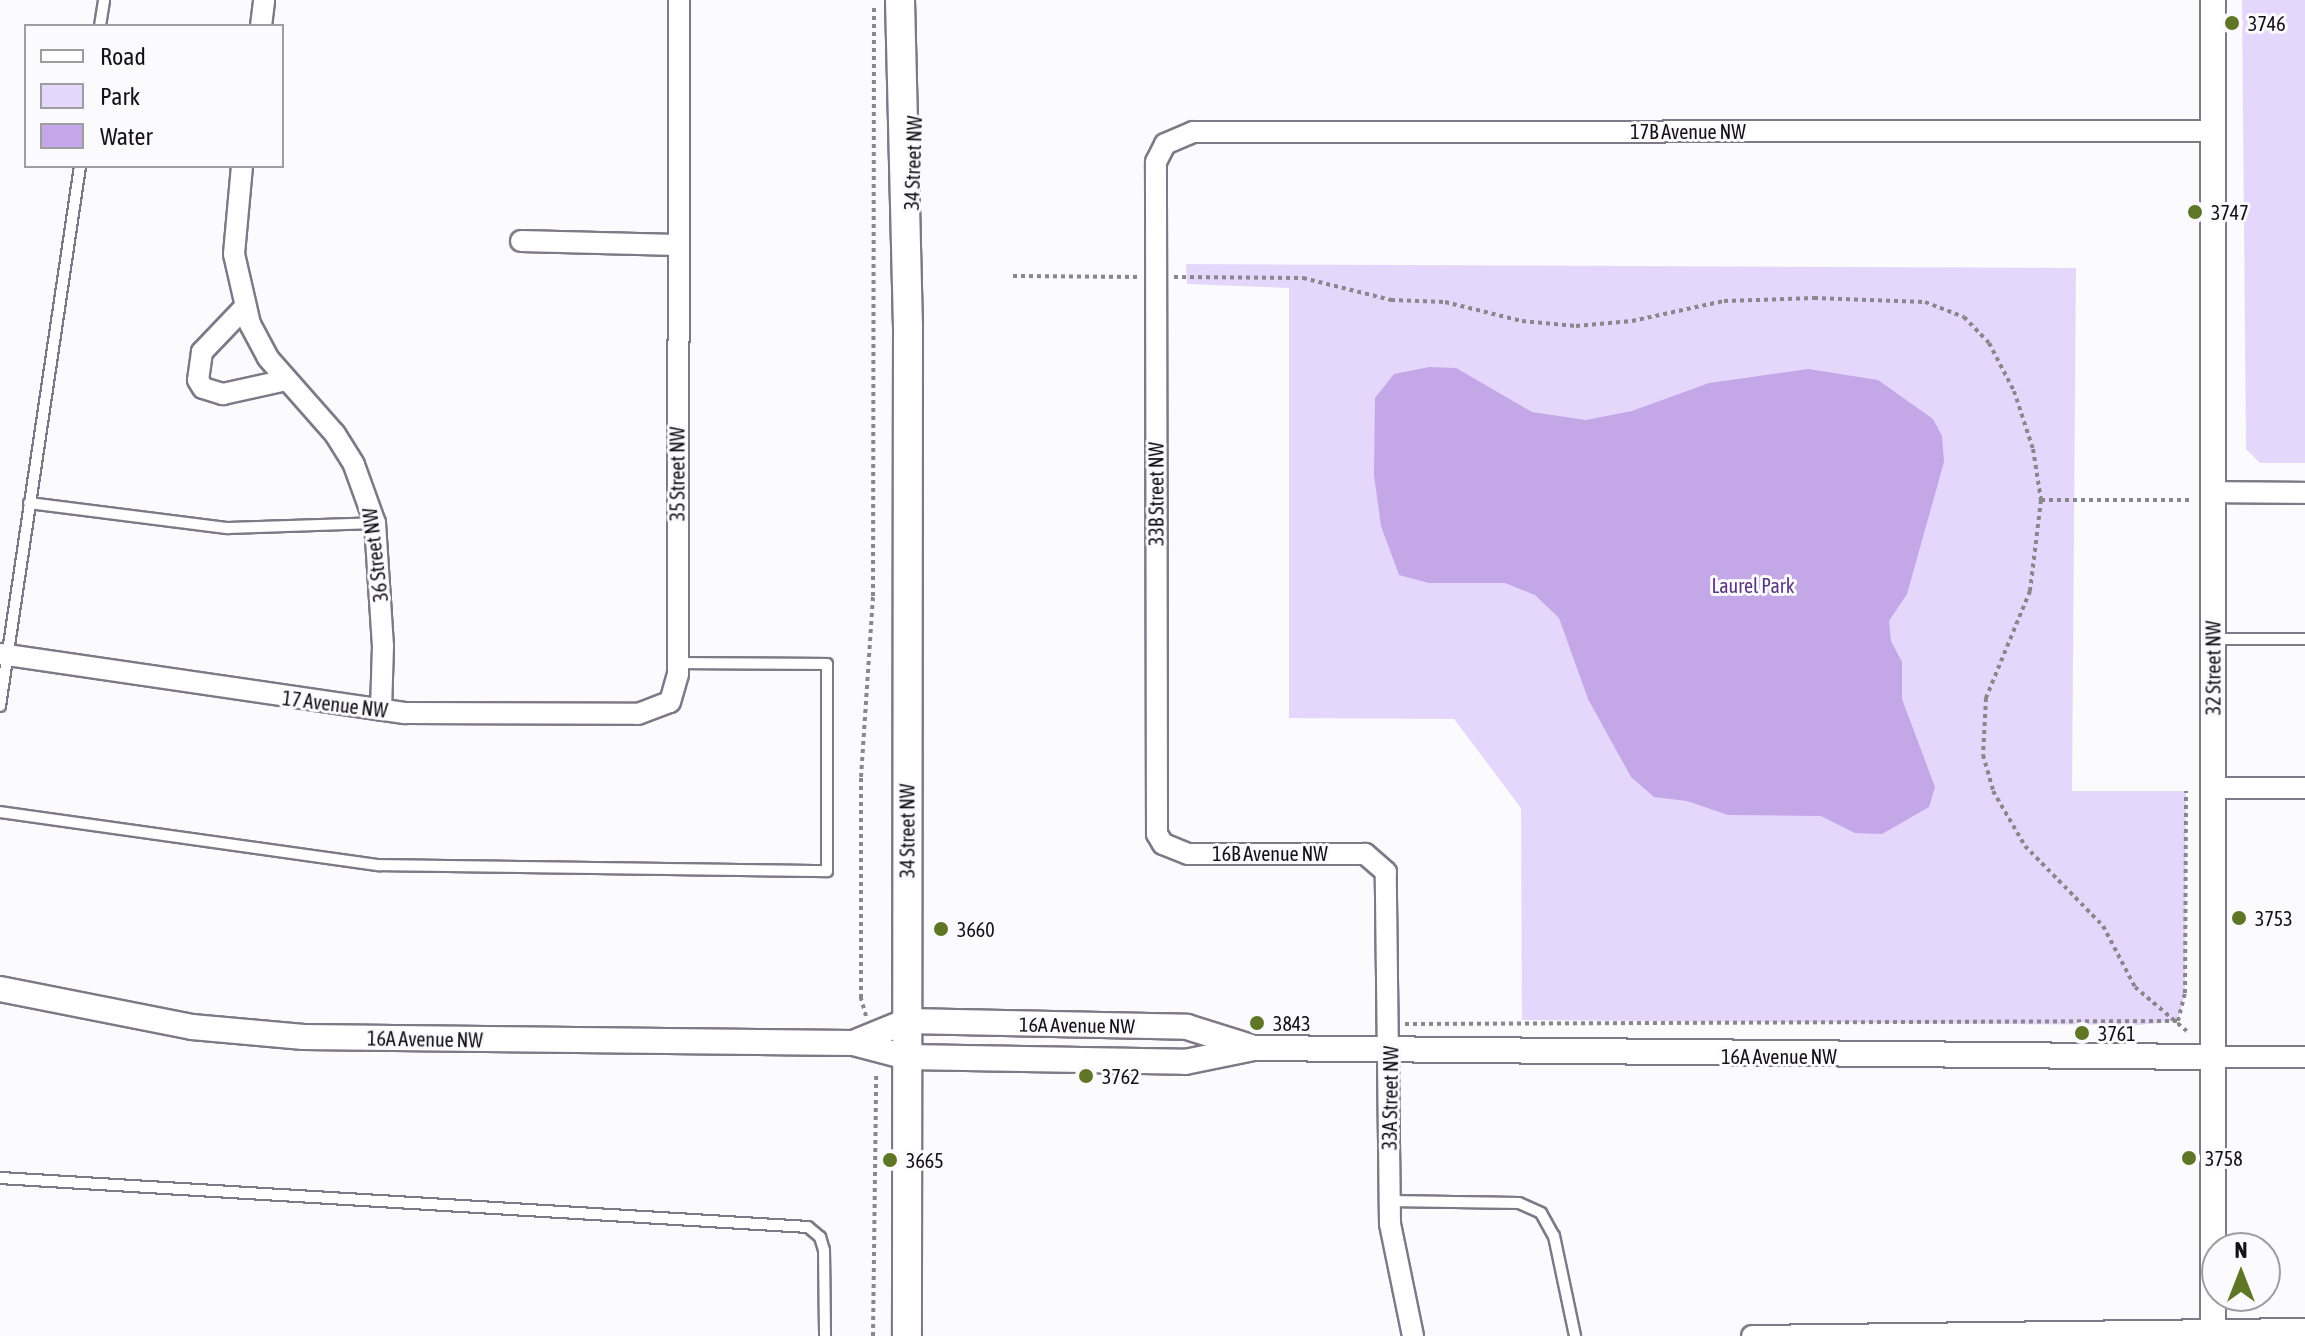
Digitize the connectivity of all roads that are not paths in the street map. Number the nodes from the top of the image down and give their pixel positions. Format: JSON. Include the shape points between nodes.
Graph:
{"nodes":[{"id":1,"x":104,"y":0,"type":"edge"},
{"id":2,"x":264,"y":0,"type":"edge"},
{"id":3,"x":679,"y":0,"type":"edge"},
{"id":4,"x":900,"y":0,"type":"edge"},
{"id":5,"x":917,"y":0,"type":"edge"},
{"id":6,"x":2213,"y":0,"type":"edge"},
{"id":7,"x":100,"y":24,"type":"edge"},
{"id":8,"x":261,"y":24,"type":"edge"},
{"id":9,"x":2215,"y":131,"type":"junction"},
{"id":10,"x":1165,"y":144,"type":"joint"},
{"id":11,"x":80,"y":168,"type":"edge"},
{"id":12,"x":242,"y":168,"type":"edge"},
{"id":13,"x":521,"y":241,"type":"dead end"},
{"id":14,"x":677,"y":245,"type":"junction"},
{"id":15,"x":244,"y":308,"type":"junction"},
{"id":16,"x":908,"y":326,"type":"junction"},
{"id":17,"x":286,"y":380,"type":"junction"},
{"id":18,"x":2305,"y":493,"type":"edge"},
{"id":19,"x":2212,"y":496,"type":"junction"},
{"id":20,"x":29,"y":503,"type":"junction"},
{"id":21,"x":375,"y":523,"type":"junction"},
{"id":22,"x":2214,"y":639,"type":"junction"},
{"id":23,"x":2305,"y":639,"type":"edge"},
{"id":24,"x":4,"y":655,"type":"edge"},
{"id":25,"x":677,"y":663,"type":"junction"},
{"id":26,"x":670,"y":702,"type":"joint"},
{"id":27,"x":0,"y":706,"type":"edge"},
{"id":28,"x":381,"y":710,"type":"junction"},
{"id":29,"x":2213,"y":788,"type":"junction"},
{"id":30,"x":2305,"y":788,"type":"edge"},
{"id":31,"x":0,"y":812,"type":"edge"},
{"id":32,"x":1163,"y":844,"type":"joint"},
{"id":33,"x":1378,"y":860,"type":"joint"},
{"id":34,"x":0,"y":989,"type":"edge"},
{"id":35,"x":907,"y":1021,"type":"junction"},
{"id":36,"x":853,"y":1043,"type":"junction"},
{"id":37,"x":1254,"y":1048,"type":"junction"},
{"id":38,"x":1390,"y":1050,"type":"junction"},
{"id":39,"x":907,"y":1057,"type":"junction"},
{"id":40,"x":2212,"y":1057,"type":"junction"},
{"id":41,"x":2305,"y":1057,"type":"edge"},
{"id":42,"x":0,"y":1178,"type":"edge"},
{"id":43,"x":1389,"y":1201,"type":"junction"},
{"id":44,"x":2305,"y":1329,"type":"edge"},
{"id":45,"x":2213,"y":1332,"type":"edge"},
{"id":46,"x":825,"y":1336,"type":"edge"},
{"id":47,"x":907,"y":1336,"type":"edge"},
{"id":48,"x":1413,"y":1336,"type":"edge"},
{"id":49,"x":1575,"y":1336,"type":"edge"},
{"id":50,"x":1752,"y":1336,"type":"edge"}],
"edges":[{"from":1,"to":7,"type":"lane"},
{"from":2,"to":8,"type":"street"},
{"from":3,"to":14,"type":"street","name":"35 Street NW"},
{"from":4,"to":16,"type":"main road","name":"34 Street NW"},
{"from":5,"to":16,"type":"main road","name":"34 Street NW"},
{"from":6,"to":9,"type":"street","name":"32 Street NW"},
{"from":9,"to":10,"type":"street","name":"17B Avenue NW","via":[[1193,132]]},
{"from":9,"to":19,"type":"street","name":"32 Street NW"},
{"from":10,"to":32,"type":"street","name":"33B Street NW","via":[[1156,162],[1155,821]]},
{"from":11,"to":20,"type":"lane"},
{"from":12,"to":15,"type":"street","name":"36 Street NW","via":[[233,235]]},
{"from":13,"to":14,"type":"street"},
{"from":14,"to":25,"type":"street","name":"35 Street NW"},
{"from":15,"to":17,"type":"street","name":"36 Street NW","via":[[258,342]]},
{"from":15,"to":17,"type":"street","via":[[202,352],[198,380],[203,388],[223,394]]},
{"from":16,"to":35,"type":"main road","name":"34 Street NW"},
{"from":17,"to":21,"type":"street","name":"36 Street NW","via":[[341,444],[368,495]]},
{"from":18,"to":19,"type":"street"},
{"from":19,"to":22,"type":"street","name":"32 Street NW"},
{"from":20,"to":21,"type":"lane","via":[[228,528]]},
{"from":20,"to":24,"type":"lane"},
{"from":21,"to":28,"type":"street","name":"36 Street NW"},
{"from":22,"to":23,"type":"lane"},
{"from":22,"to":29,"type":"street","name":"32 Street NW"},
{"from":24,"to":27,"type":"lane"},
{"from":24,"to":28,"type":"street","name":"17 Avenue NW"},
{"from":25,"to":26,"type":"street","name":"35 Street NW"},
{"from":25,"to":31,"type":"lane","via":[[827,664],[827,871],[379,865]]},
{"from":26,"to":28,"type":"street","name":"17 Avenue NW","via":[[638,714]]},
{"from":29,"to":30,"type":"street"},
{"from":29,"to":40,"type":"street","name":"32 Street NW"},
{"from":32,"to":33,"type":"street","name":"16B Avenue NW","via":[[1188,854],[1351,853]]},
{"from":33,"to":38,"type":"street","name":"33A Street NW","via":[[1390,886]]},
{"from":34,"to":36,"type":"street","name":"16A Avenue NW","via":[[178,1024],[304,1037]]},
{"from":35,"to":36,"type":"street","name":"16A Avenue NW"},
{"from":35,"to":37,"type":"street","name":"16A Avenue NW","via":[[1187,1027]]},
{"from":35,"to":39,"type":"main road","name":"34 Street NW"},
{"from":36,"to":39,"type":"street","name":"16A Avenue NW"},
{"from":37,"to":38,"type":"street","name":"16A Avenue NW"},
{"from":37,"to":39,"type":"street","name":"16A Avenue NW","via":[[1185,1062]]},
{"from":38,"to":40,"type":"street","name":"16A Avenue NW"},
{"from":38,"to":43,"type":"street","name":"33A Street NW"},
{"from":39,"to":47,"type":"main road","name":"34 Street NW"},
{"from":40,"to":41,"type":"street","name":"16A Avenue NW"},
{"from":40,"to":45,"type":"street","name":"32 Street NW"},
{"from":42,"to":46,"type":"lane","via":[[808,1227],[820,1237],[824,1250]]},
{"from":43,"to":48,"type":"street","name":"33A Street NW","via":[[1395,1258]]},
{"from":43,"to":49,"type":"lane","via":[[1519,1203],[1541,1213],[1554,1236]]},
{"from":44,"to":45,"type":"street"},
{"from":45,"to":50,"type":"street"}]}
